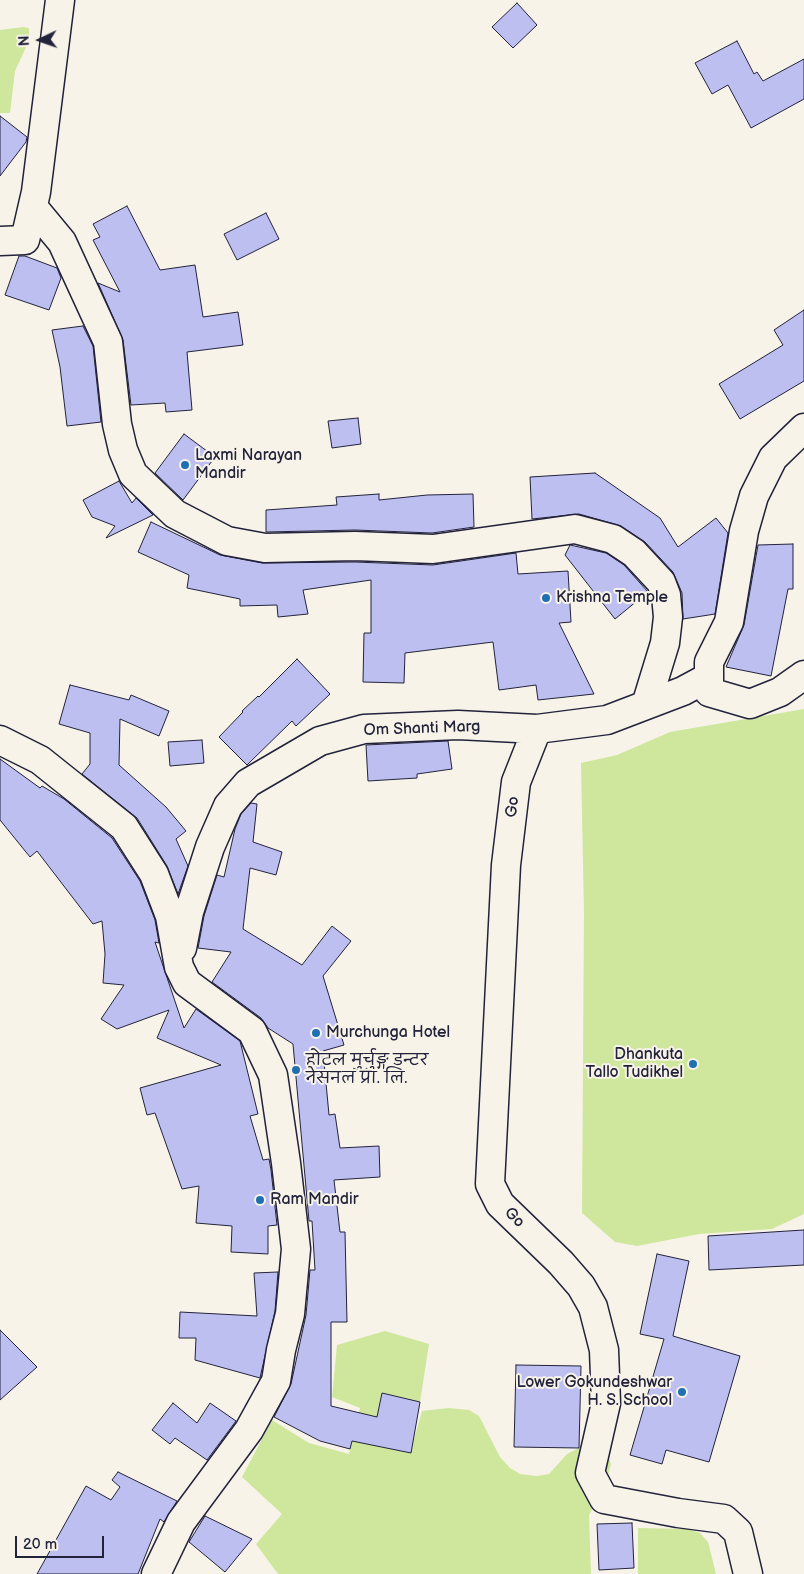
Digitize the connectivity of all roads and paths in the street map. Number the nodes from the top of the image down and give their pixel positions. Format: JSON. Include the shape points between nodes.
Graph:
{"nodes":[{"id":1,"x":60,"y":0,"type":"edge"},
{"id":2,"x":33,"y":207,"type":"junction"},
{"id":3,"x":0,"y":241,"type":"edge"},
{"id":4,"x":804,"y":428,"type":"edge"},
{"id":5,"x":709,"y":670,"type":"junction"},
{"id":6,"x":804,"y":675,"type":"edge"},
{"id":7,"x":646,"y":705,"type":"junction"},
{"id":8,"x":537,"y":729,"type":"junction"},
{"id":9,"x":0,"y":740,"type":"edge"},
{"id":10,"x":179,"y":966,"type":"junction"},
{"id":11,"x":156,"y":1574,"type":"edge"},
{"id":12,"x":748,"y":1574,"type":"edge"}],
"edges":[{"from":1,"to":2,"type":"street"},
{"from":2,"to":3,"type":"street","via":[[25,240]]},
{"from":2,"to":7,"type":"street","via":[[62,242],[108,342],[117,424],[133,474],[175,514],[227,541],[266,548],[355,546],[433,549],[574,529],[613,539],[634,553],[661,582],[666,595],[665,644]]},
{"from":4,"to":5,"type":"street","via":[[773,458],[754,496],[744,531],[728,622]]},
{"from":5,"to":6,"type":"street","via":[[709,692],[750,704],[780,692]]},
{"from":5,"to":7,"type":"street","name":"Om Shanti Marg","via":[[683,691]]},
{"from":7,"to":8,"type":"street","name":"Om Shanti Marg","via":[[607,720]]},
{"from":8,"to":10,"type":"street","name":"Om Shanti Marg","via":[[458,725],[364,729],[320,741],[248,783],[228,806],[210,847],[189,912]]},
{"from":8,"to":12,"type":"street","name":"Go","via":[[516,782],[507,857],[490,1184],[500,1204],[566,1269],[593,1307],[604,1350],[606,1403],[590,1473],[604,1498],[724,1519],[738,1532]]},
{"from":9,"to":10,"type":"street","via":[[40,760],[124,827],[154,874],[170,916]]},
{"from":10,"to":11,"type":"street","via":[[187,983],[252,1031],[273,1075],[296,1249],[290,1314],[276,1381],[249,1430],[181,1522]]}]}
